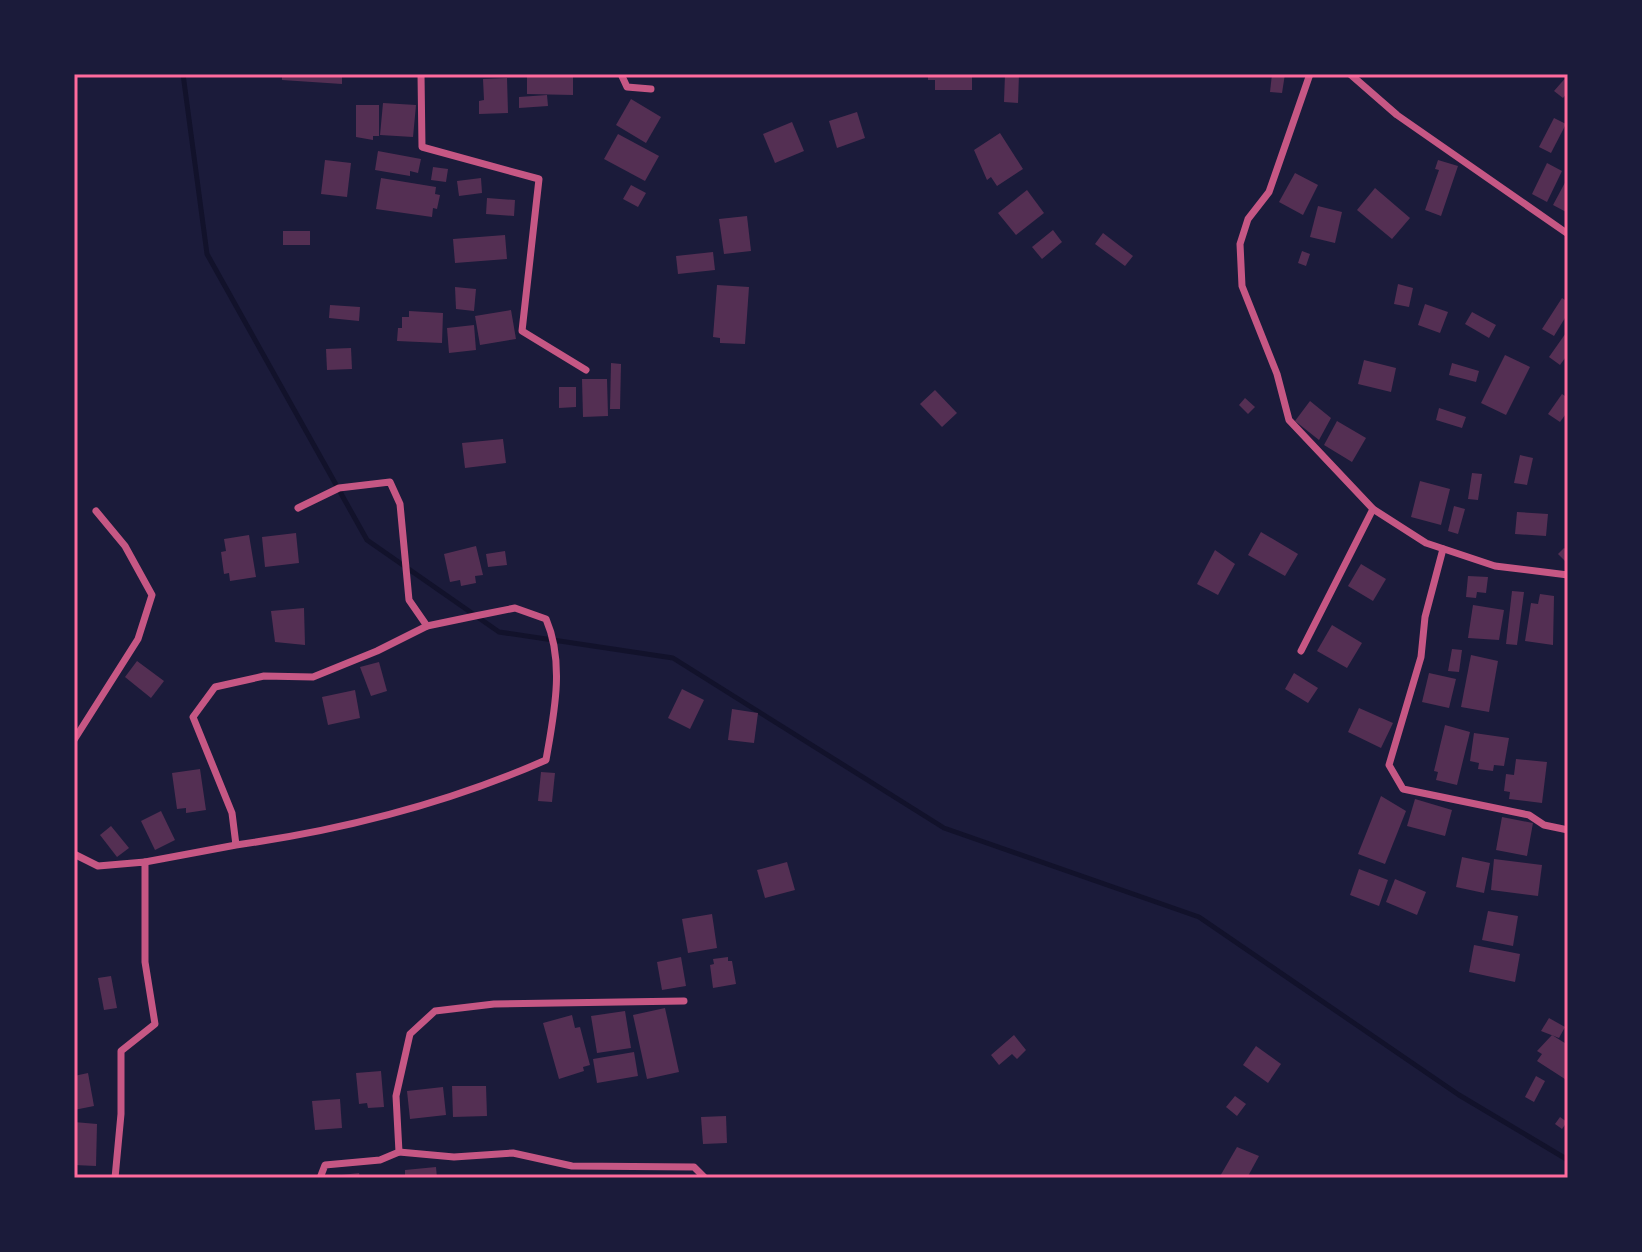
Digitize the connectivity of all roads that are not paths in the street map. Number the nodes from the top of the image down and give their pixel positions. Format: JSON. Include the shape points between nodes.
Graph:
{"nodes":[{"id":1,"x":421,"y":74,"type":"edge"},
{"id":2,"x":621,"y":74,"type":"edge"},
{"id":3,"x":1310,"y":74,"type":"edge"},
{"id":4,"x":1350,"y":74,"type":"edge"},
{"id":5,"x":651,"y":89,"type":"dead end"},
{"id":6,"x":1568,"y":234,"type":"edge"},
{"id":7,"x":586,"y":370,"type":"dead end"},
{"id":8,"x":298,"y":508,"type":"dead end"},
{"id":9,"x":1373,"y":509,"type":"junction"},
{"id":10,"x":96,"y":511,"type":"dead end"},
{"id":11,"x":1443,"y":549,"type":"junction"},
{"id":12,"x":1568,"y":575,"type":"edge"},
{"id":13,"x":427,"y":626,"type":"junction"},
{"id":14,"x":1301,"y":651,"type":"dead end"},
{"id":15,"x":74,"y":740,"type":"edge"},
{"id":16,"x":1568,"y":830,"type":"edge"},
{"id":17,"x":236,"y":845,"type":"junction"},
{"id":18,"x":74,"y":854,"type":"edge"},
{"id":19,"x":145,"y":862,"type":"junction"},
{"id":20,"x":684,"y":1001,"type":"dead end"},
{"id":21,"x":399,"y":1152,"type":"junction"},
{"id":22,"x":115,"y":1178,"type":"edge"},
{"id":23,"x":320,"y":1178,"type":"edge"},
{"id":24,"x":705,"y":1178,"type":"edge"}],
"edges":[{"from":1,"to":7,"type":"street","via":[[422,147],[539,179],[522,331]]},
{"from":2,"to":5,"type":"street","via":[[627,87]]},
{"from":3,"to":9,"type":"street","via":[[1269,192],[1248,219],[1240,244],[1242,286],[1289,420]]},
{"from":4,"to":6,"type":"street","via":[[1397,115]]},
{"from":8,"to":13,"type":"street","via":[[339,488],[390,482],[400,504],[409,600]]},
{"from":9,"to":11,"type":"street"},
{"from":9,"to":14,"type":"street"},
{"from":10,"to":15,"type":"street","via":[[125,546],[152,595],[138,639]]},
{"from":11,"to":12,"type":"street","via":[[1495,566]]},
{"from":11,"to":16,"type":"street","via":[[1425,617],[1421,657],[1389,765],[1403,789],[1529,815]]},
{"from":13,"to":17,"type":"street","via":[[313,677],[264,676],[215,687],[193,717],[232,813]]},
{"from":13,"to":17,"type":"street","via":[[515,608],[546,619],[555,640],[556,701],[546,760],[494,783],[395,814]]},
{"from":17,"to":19,"type":"street"},
{"from":18,"to":19,"type":"street","via":[[98,866]]},
{"from":19,"to":22,"type":"street","via":[[145,962],[155,1024],[121,1051]]},
{"from":20,"to":21,"type":"street","via":[[494,1004],[435,1011],[410,1034],[396,1096]]},
{"from":21,"to":23,"type":"street","via":[[380,1160],[325,1165]]},
{"from":21,"to":24,"type":"street","via":[[454,1157],[513,1153],[572,1166],[694,1167]]}]}
